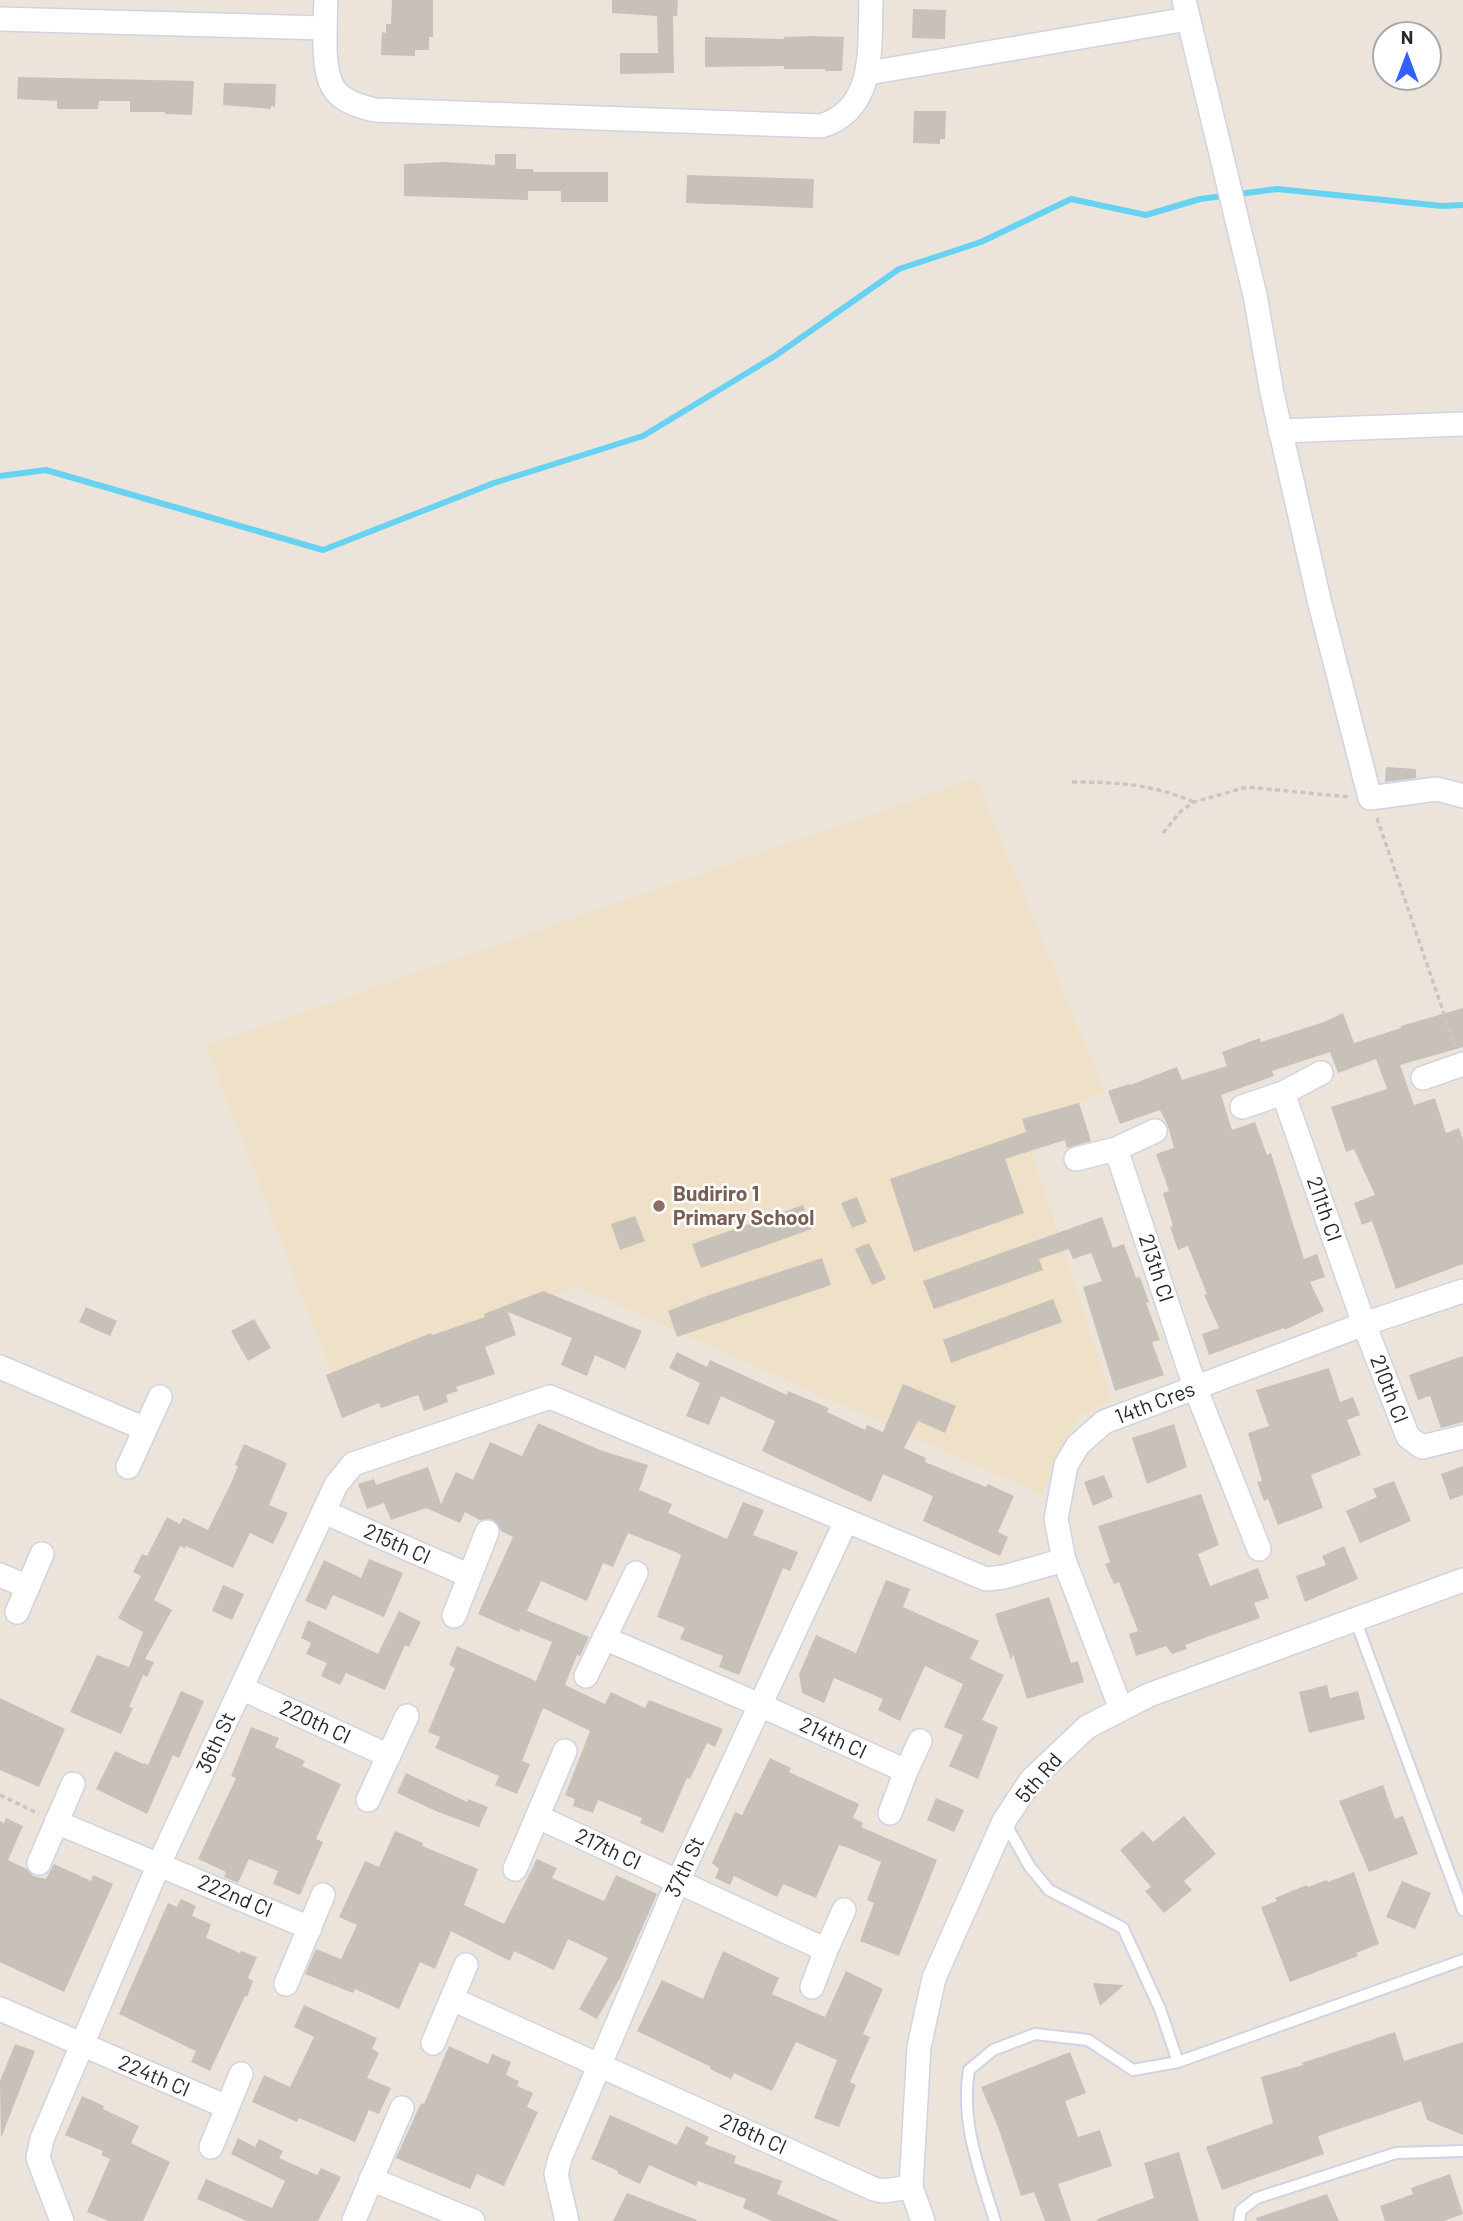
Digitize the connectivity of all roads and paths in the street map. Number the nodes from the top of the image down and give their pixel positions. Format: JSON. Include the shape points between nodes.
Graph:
{"nodes":[{"id":1,"x":326,"y":0,"type":"edge"},
{"id":2,"x":871,"y":0,"type":"edge"},
{"id":3,"x":1186,"y":10,"type":"edge"},
{"id":4,"x":0,"y":19,"type":"edge"},
{"id":5,"x":325,"y":28,"type":"junction"},
{"id":6,"x":868,"y":73,"type":"junction"},
{"id":7,"x":1463,"y":424,"type":"edge"},
{"id":8,"x":1280,"y":430,"type":"junction"},
{"id":9,"x":1072,"y":782,"type":"dead end"},
{"id":10,"x":1463,"y":796,"type":"edge"},
{"id":11,"x":1370,"y":798,"type":"junction"},
{"id":12,"x":1194,"y":802,"type":"junction"},
{"id":13,"x":1163,"y":833,"type":"dead end"},
{"id":14,"x":1462,"y":1066,"type":"edge"},
{"id":15,"x":1321,"y":1073,"type":"dead end"},
{"id":16,"x":1423,"y":1078,"type":"dead end"},
{"id":17,"x":1283,"y":1093,"type":"junction"},
{"id":18,"x":1242,"y":1107,"type":"dead end"},
{"id":19,"x":1156,"y":1131,"type":"dead end"},
{"id":20,"x":1116,"y":1149,"type":"junction"},
{"id":21,"x":1076,"y":1159,"type":"dead end"},
{"id":22,"x":1463,"y":1291,"type":"edge"},
{"id":23,"x":1364,"y":1324,"type":"junction"},
{"id":24,"x":0,"y":1367,"type":"edge"},
{"id":25,"x":1195,"y":1387,"type":"junction"},
{"id":26,"x":160,"y":1396,"type":"dead end"},
{"id":27,"x":145,"y":1429,"type":"junction"},
{"id":28,"x":1463,"y":1437,"type":"edge"},
{"id":29,"x":128,"y":1467,"type":"dead end"},
{"id":30,"x":324,"y":1512,"type":"junction"},
{"id":31,"x":845,"y":1521,"type":"junction"},
{"id":32,"x":487,"y":1532,"type":"dead end"},
{"id":33,"x":1259,"y":1549,"type":"dead end"},
{"id":34,"x":42,"y":1554,"type":"dead end"},
{"id":35,"x":1064,"y":1560,"type":"junction"},
{"id":36,"x":636,"y":1573,"type":"dead end"},
{"id":37,"x":0,"y":1575,"type":"edge"},
{"id":38,"x":470,"y":1576,"type":"junction"},
{"id":39,"x":1463,"y":1580,"type":"edge"},
{"id":40,"x":28,"y":1587,"type":"junction"},
{"id":41,"x":17,"y":1612,"type":"dead end"},
{"id":42,"x":454,"y":1616,"type":"dead end"},
{"id":43,"x":1355,"y":1619,"type":"junction"},
{"id":44,"x":604,"y":1638,"type":"junction"},
{"id":45,"x":586,"y":1675,"type":"dead end"},
{"id":46,"x":241,"y":1688,"type":"junction"},
{"id":47,"x":761,"y":1705,"type":"junction"},
{"id":48,"x":1121,"y":1709,"type":"junction"},
{"id":49,"x":407,"y":1716,"type":"dead end"},
{"id":50,"x":920,"y":1741,"type":"dead end"},
{"id":51,"x":565,"y":1751,"type":"dead end"},
{"id":52,"x":388,"y":1756,"type":"junction"},
{"id":53,"x":906,"y":1771,"type":"junction"},
{"id":54,"x":73,"y":1784,"type":"dead end"},
{"id":55,"x":0,"y":1795,"type":"edge"},
{"id":56,"x":368,"y":1800,"type":"dead end"},
{"id":57,"x":890,"y":1813,"type":"dead end"},
{"id":58,"x":538,"y":1817,"type":"junction"},
{"id":59,"x":1004,"y":1821,"type":"junction"},
{"id":60,"x":56,"y":1822,"type":"junction"},
{"id":61,"x":39,"y":1863,"type":"dead end"},
{"id":62,"x":159,"y":1864,"type":"junction"},
{"id":63,"x":515,"y":1869,"type":"dead end"},
{"id":64,"x":678,"y":1881,"type":"junction"},
{"id":65,"x":323,"y":1895,"type":"dead end"},
{"id":66,"x":1463,"y":1909,"type":"edge"},
{"id":67,"x":844,"y":1910,"type":"dead end"},
{"id":68,"x":310,"y":1928,"type":"junction"},
{"id":69,"x":826,"y":1950,"type":"junction"},
{"id":70,"x":1463,"y":1960,"type":"edge"},
{"id":71,"x":466,"y":1965,"type":"dead end"},
{"id":72,"x":286,"y":1984,"type":"dead end"},
{"id":73,"x":812,"y":1987,"type":"dead end"},
{"id":74,"x":452,"y":1998,"type":"junction"},
{"id":75,"x":0,"y":2008,"type":"edge"},
{"id":76,"x":433,"y":2043,"type":"dead end"},
{"id":77,"x":81,"y":2044,"type":"junction"},
{"id":78,"x":1178,"y":2062,"type":"junction"},
{"id":79,"x":598,"y":2064,"type":"junction"},
{"id":80,"x":241,"y":2074,"type":"dead end"},
{"id":81,"x":227,"y":2107,"type":"junction"},
{"id":82,"x":402,"y":2108,"type":"dead end"},
{"id":83,"x":211,"y":2147,"type":"dead end"},
{"id":84,"x":1463,"y":2151,"type":"edge"},
{"id":85,"x":371,"y":2179,"type":"junction"},
{"id":86,"x":911,"y":2187,"type":"junction"},
{"id":87,"x":354,"y":2220,"type":"edge"},
{"id":88,"x":62,"y":2221,"type":"edge"},
{"id":89,"x":473,"y":2221,"type":"edge"},
{"id":90,"x":567,"y":2221,"type":"edge"},
{"id":91,"x":923,"y":2221,"type":"edge"},
{"id":92,"x":995,"y":2221,"type":"edge"},
{"id":93,"x":1239,"y":2221,"type":"edge"}],
"edges":[{"from":1,"to":5,"type":"street"},
{"from":2,"to":6,"type":"street"},
{"from":3,"to":6,"type":"street"},
{"from":3,"to":8,"type":"street","via":[[1255,295]]},
{"from":4,"to":5,"type":"street"},
{"from":5,"to":6,"type":"street","via":[[330,85],[349,103],[375,110],[821,126],[854,103]]},
{"from":7,"to":8,"type":"street"},
{"from":8,"to":11,"type":"street"},
{"from":9,"to":12,"type":"path","via":[[1130,783]]},
{"from":10,"to":11,"type":"street","via":[[1437,789]]},
{"from":11,"to":12,"type":"path","via":[[1247,787]]},
{"from":11,"to":14,"type":"path"},
{"from":12,"to":13,"type":"path"},
{"from":14,"to":16,"type":"street"},
{"from":15,"to":17,"type":"street"},
{"from":17,"to":18,"type":"street"},
{"from":17,"to":23,"type":"street","name":"211th Cl"},
{"from":19,"to":20,"type":"street"},
{"from":20,"to":21,"type":"street"},
{"from":20,"to":25,"type":"street","name":"213th Cl"},
{"from":22,"to":23,"type":"street","name":"14th Cres"},
{"from":23,"to":25,"type":"street","name":"14th Cres"},
{"from":23,"to":28,"type":"street","name":"210th Cl","via":[[1408,1437],[1422,1447]]},
{"from":24,"to":27,"type":"street"},
{"from":25,"to":33,"type":"street","name":"213th Cl"},
{"from":25,"to":35,"type":"street","name":"14th Cres","via":[[1104,1422],[1078,1445],[1066,1465],[1056,1519]]},
{"from":26,"to":27,"type":"street"},
{"from":27,"to":29,"type":"street"},
{"from":30,"to":31,"type":"street","name":"36th St","via":[[336,1485],[353,1464],[550,1396]]},
{"from":30,"to":38,"type":"street","name":"215th Cl"},
{"from":30,"to":46,"type":"street","name":"36th St"},
{"from":31,"to":35,"type":"street","via":[[986,1579]]},
{"from":31,"to":47,"type":"street","name":"37th St"},
{"from":32,"to":38,"type":"street"},
{"from":34,"to":40,"type":"street"},
{"from":35,"to":48,"type":"street","name":"14th Cres"},
{"from":36,"to":44,"type":"street"},
{"from":37,"to":40,"type":"street"},
{"from":38,"to":42,"type":"street"},
{"from":39,"to":43,"type":"street","name":"5th Rd"},
{"from":40,"to":41,"type":"street"},
{"from":43,"to":48,"type":"street","name":"5th Rd"},
{"from":43,"to":66,"type":"lane"},
{"from":44,"to":45,"type":"street"},
{"from":44,"to":47,"type":"street","name":"214th Cl"},
{"from":46,"to":52,"type":"street","name":"220th Cl"},
{"from":46,"to":62,"type":"street","name":"36th St"},
{"from":47,"to":53,"type":"street","name":"214th Cl"},
{"from":47,"to":64,"type":"street","name":"37th St"},
{"from":48,"to":59,"type":"street","name":"5th Rd","via":[[1087,1727],[1031,1780]]},
{"from":49,"to":52,"type":"street"},
{"from":50,"to":53,"type":"street"},
{"from":51,"to":58,"type":"street"},
{"from":52,"to":56,"type":"street"},
{"from":53,"to":57,"type":"street"},
{"from":54,"to":60,"type":"street"},
{"from":55,"to":60,"type":"path"},
{"from":58,"to":63,"type":"street"},
{"from":58,"to":64,"type":"street","name":"217th Cl"},
{"from":59,"to":78,"type":"lane","via":[[1049,1890],[1123,1928]]},
{"from":59,"to":86,"type":"street","name":"5th Rd","via":[[934,1978],[919,2047]]},
{"from":60,"to":61,"type":"street"},
{"from":60,"to":62,"type":"street","name":"222nd Cl"},
{"from":62,"to":68,"type":"street","name":"222nd Cl"},
{"from":62,"to":77,"type":"street","name":"36th St"},
{"from":64,"to":69,"type":"street","name":"217th Cl"},
{"from":64,"to":79,"type":"street","name":"37th St"},
{"from":65,"to":68,"type":"street"},
{"from":67,"to":69,"type":"street"},
{"from":68,"to":72,"type":"street"},
{"from":69,"to":73,"type":"street"},
{"from":70,"to":78,"type":"lane"},
{"from":71,"to":74,"type":"street"},
{"from":74,"to":76,"type":"street"},
{"from":74,"to":79,"type":"street","name":"218th Cl"},
{"from":75,"to":77,"type":"street","name":"224th Cl"},
{"from":77,"to":81,"type":"street","name":"224th Cl"},
{"from":77,"to":88,"type":"street","name":"36th St","via":[[38,2158]]},
{"from":78,"to":92,"type":"lane","via":[[1133,2070],[1088,2040],[1035,2035],[993,2050],[968,2070],[965,2094],[974,2155]]},
{"from":79,"to":86,"type":"street","name":"218th Cl","via":[[874,2189]]},
{"from":79,"to":90,"type":"street","name":"37th St","via":[[556,2174]]},
{"from":80,"to":81,"type":"street"},
{"from":81,"to":83,"type":"street"},
{"from":82,"to":85,"type":"street"},
{"from":84,"to":93,"type":"lane","via":[[1396,2153],[1257,2198],[1241,2210]]},
{"from":85,"to":87,"type":"street"},
{"from":85,"to":89,"type":"street"},
{"from":86,"to":91,"type":"street","name":"5th Rd"}]}
